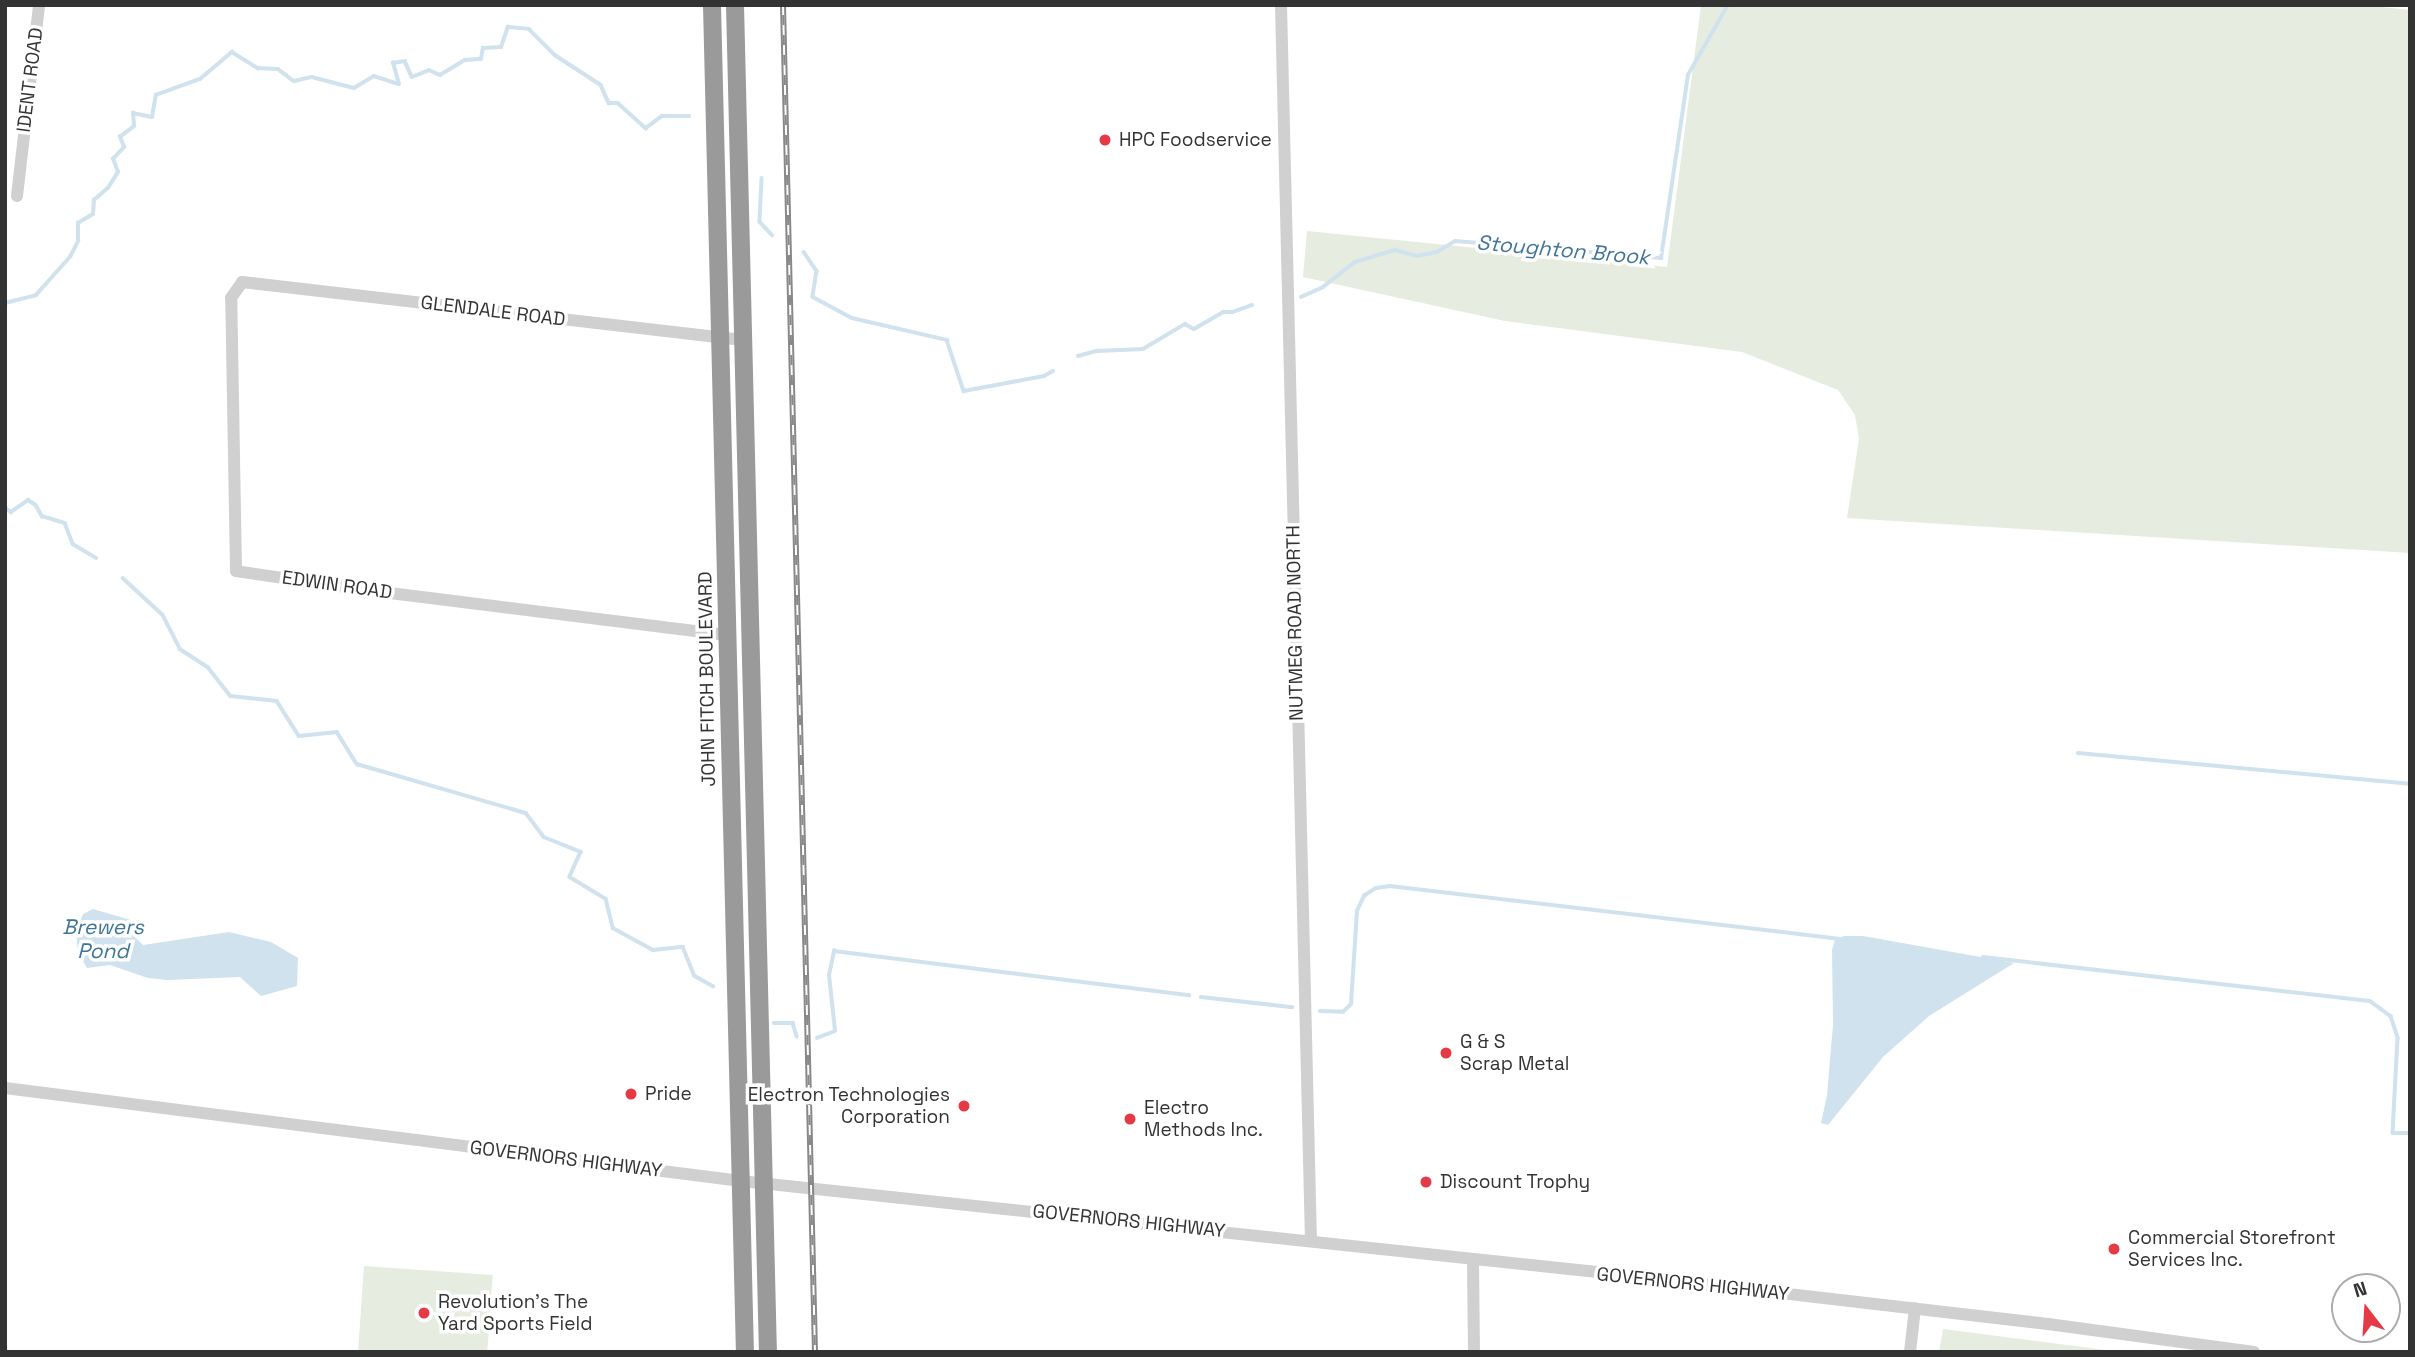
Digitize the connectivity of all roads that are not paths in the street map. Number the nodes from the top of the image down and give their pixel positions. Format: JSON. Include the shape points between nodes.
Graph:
{"nodes":[{"id":1,"x":40,"y":5,"type":"edge"},
{"id":2,"x":712,"y":5,"type":"edge"},
{"id":3,"x":736,"y":5,"type":"edge"},
{"id":4,"x":1281,"y":5,"type":"edge"},
{"id":5,"x":17,"y":196,"type":"dead end"},
{"id":6,"x":242,"y":282,"type":"joint"},
{"id":7,"x":720,"y":337,"type":"junction"},
{"id":8,"x":743,"y":340,"type":"junction"},
{"id":9,"x":727,"y":635,"type":"junction"},
{"id":10,"x":5,"y":1088,"type":"edge"},
{"id":11,"x":741,"y":1181,"type":"junction"},
{"id":12,"x":763,"y":1183,"type":"junction"},
{"id":13,"x":1311,"y":1241,"type":"junction"},
{"id":14,"x":1474,"y":1260,"type":"junction"},
{"id":15,"x":1915,"y":1308,"type":"junction"},
{"id":16,"x":745,"y":1352,"type":"edge"},
{"id":17,"x":768,"y":1352,"type":"edge"},
{"id":18,"x":1474,"y":1352,"type":"edge"},
{"id":19,"x":1910,"y":1352,"type":"edge"},
{"id":20,"x":2254,"y":1352,"type":"edge"}],
"edges":[{"from":1,"to":5,"type":"street","name":"IDENT ROAD"},
{"from":2,"to":7,"type":"highway","name":"JOHN FITCH BOULEVARD"},
{"from":3,"to":8,"type":"highway"},
{"from":4,"to":13,"type":"street","name":"NUTMEG ROAD NORTH"},
{"from":6,"to":7,"type":"street","name":"GLENDALE ROAD"},
{"from":6,"to":9,"type":"street","name":"EDWIN ROAD","via":[[231,298],[236,571]]},
{"from":7,"to":8,"type":"street","name":"GLENDALE ROAD"},
{"from":7,"to":9,"type":"highway","name":"JOHN FITCH BOULEVARD"},
{"from":8,"to":12,"type":"highway"},
{"from":9,"to":11,"type":"highway","name":"JOHN FITCH BOULEVARD"},
{"from":10,"to":11,"type":"street","name":"GOVERNORS HIGHWAY"},
{"from":11,"to":12,"type":"street","name":"GOVERNORS HIGHWAY"},
{"from":11,"to":16,"type":"highway","name":"JOHN FITCH BOULEVARD"},
{"from":12,"to":13,"type":"street","name":"GOVERNORS HIGHWAY"},
{"from":12,"to":17,"type":"highway"},
{"from":13,"to":14,"type":"street","name":"GOVERNORS HIGHWAY"},
{"from":14,"to":15,"type":"street","name":"GOVERNORS HIGHWAY"},
{"from":14,"to":18,"type":"street"},
{"from":15,"to":19,"type":"street"},
{"from":15,"to":20,"type":"street","name":"GOVERNORS HIGHWAY"}]}
